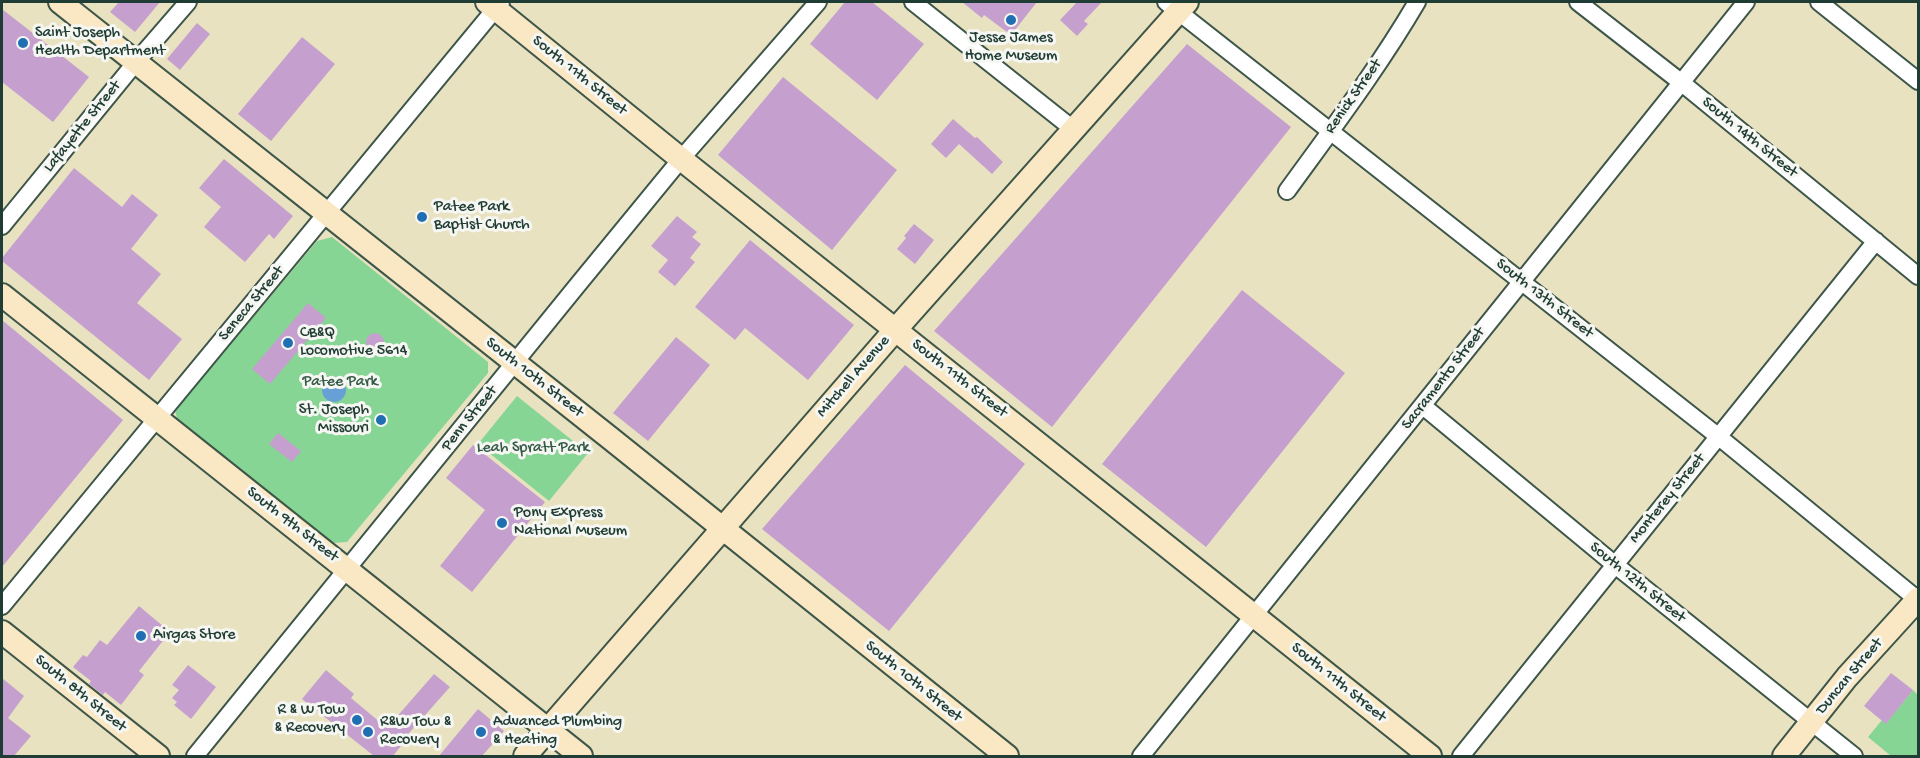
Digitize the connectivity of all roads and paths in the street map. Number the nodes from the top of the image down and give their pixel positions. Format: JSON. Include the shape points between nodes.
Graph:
{"nodes":[{"id":1,"x":60,"y":2,"type":"edge"},
{"id":2,"x":188,"y":2,"type":"edge"},
{"id":3,"x":818,"y":2,"type":"edge"},
{"id":4,"x":913,"y":2,"type":"edge"},
{"id":5,"x":1417,"y":2,"type":"edge"},
{"id":6,"x":1578,"y":2,"type":"edge"},
{"id":7,"x":1746,"y":2,"type":"edge"},
{"id":8,"x":1819,"y":2,"type":"edge"},
{"id":9,"x":495,"y":4,"type":"edge"},
{"id":10,"x":1177,"y":5,"type":"edge"},
{"id":11,"x":136,"y":62,"type":"junction"},
{"id":12,"x":1918,"y":81,"type":"edge"},
{"id":13,"x":1682,"y":83,"type":"junction"},
{"id":14,"x":1073,"y":129,"type":"junction"},
{"id":15,"x":1331,"y":130,"type":"junction"},
{"id":16,"x":681,"y":159,"type":"junction"},
{"id":17,"x":1287,"y":190,"type":"dead end"},
{"id":18,"x":327,"y":213,"type":"junction"},
{"id":19,"x":2,"y":226,"type":"edge"},
{"id":20,"x":1876,"y":241,"type":"junction"},
{"id":21,"x":1918,"y":276,"type":"edge"},
{"id":22,"x":1522,"y":281,"type":"junction"},
{"id":23,"x":2,"y":295,"type":"edge"},
{"id":24,"x":896,"y":329,"type":"junction"},
{"id":25,"x":515,"y":362,"type":"junction"},
{"id":26,"x":1423,"y":406,"type":"junction"},
{"id":27,"x":157,"y":419,"type":"junction"},
{"id":28,"x":1719,"y":437,"type":"junction"},
{"id":29,"x":723,"y":529,"type":"junction"},
{"id":30,"x":1614,"y":564,"type":"junction"},
{"id":31,"x":347,"y":569,"type":"junction"},
{"id":32,"x":1918,"y":599,"type":"edge"},
{"id":33,"x":2,"y":606,"type":"edge"},
{"id":34,"x":1254,"y":616,"type":"junction"},
{"id":35,"x":2,"y":632,"type":"edge"},
{"id":36,"x":1812,"y":723,"type":"junction"},
{"id":37,"x":548,"y":730,"type":"junction"},
{"id":38,"x":158,"y":756,"type":"edge"},
{"id":39,"x":195,"y":756,"type":"edge"},
{"id":40,"x":525,"y":756,"type":"edge"},
{"id":41,"x":581,"y":756,"type":"edge"},
{"id":42,"x":1006,"y":756,"type":"edge"},
{"id":43,"x":1141,"y":756,"type":"edge"},
{"id":44,"x":1430,"y":756,"type":"edge"},
{"id":45,"x":1461,"y":756,"type":"edge"},
{"id":46,"x":1784,"y":756,"type":"edge"},
{"id":47,"x":1854,"y":756,"type":"edge"}],
"edges":[{"from":1,"to":11,"type":"main road","name":"South 10th Street"},
{"from":2,"to":11,"type":"street","name":"Lafayette Street"},
{"from":3,"to":16,"type":"street","name":"Penn Street"},
{"from":4,"to":14,"type":"street"},
{"from":5,"to":15,"type":"street","name":"Renick Street"},
{"from":6,"to":13,"type":"street","name":"South 14th Street"},
{"from":7,"to":13,"type":"street","name":"Sacramento Street"},
{"from":8,"to":12,"type":"street"},
{"from":9,"to":16,"type":"main road","name":"South 11th Street"},
{"from":9,"to":18,"type":"street","name":"Seneca Street"},
{"from":10,"to":14,"type":"main road","name":"Mitchell Avenue"},
{"from":10,"to":15,"type":"street","name":"South 13th Street"},
{"from":11,"to":18,"type":"main road","name":"South 10th Street"},
{"from":11,"to":19,"type":"street","name":"Lafayette Street"},
{"from":13,"to":20,"type":"street","name":"South 14th Street"},
{"from":13,"to":22,"type":"street","name":"Sacramento Street"},
{"from":14,"to":24,"type":"main road","name":"Mitchell Avenue"},
{"from":15,"to":17,"type":"street","name":"Renick Street"},
{"from":15,"to":22,"type":"street","name":"South 13th Street"},
{"from":16,"to":24,"type":"main road","name":"South 11th Street"},
{"from":16,"to":25,"type":"street","name":"Penn Street"},
{"from":18,"to":25,"type":"main road","name":"South 10th Street"},
{"from":18,"to":27,"type":"street","name":"Seneca Street"},
{"from":20,"to":21,"type":"street","name":"South 14th Street"},
{"from":20,"to":28,"type":"street","name":"Monterey Street"},
{"from":22,"to":26,"type":"street","name":"Sacramento Street"},
{"from":22,"to":28,"type":"street","name":"South 13th Street"},
{"from":23,"to":27,"type":"main road","name":"South 9th Street"},
{"from":24,"to":29,"type":"main road","name":"Mitchell Avenue"},
{"from":24,"to":34,"type":"main road","name":"South 11th Street"},
{"from":25,"to":29,"type":"main road","name":"South 10th Street"},
{"from":25,"to":31,"type":"street","name":"Penn Street"},
{"from":26,"to":30,"type":"street","name":"South 12th Street"},
{"from":26,"to":34,"type":"street","name":"Sacramento Street"},
{"from":27,"to":31,"type":"main road","name":"South 9th Street"},
{"from":27,"to":33,"type":"street","name":"Seneca Street"},
{"from":28,"to":30,"type":"street","name":"Monterey Street"},
{"from":28,"to":32,"type":"street","name":"South 13th Street"},
{"from":29,"to":37,"type":"main road","name":"Mitchell Avenue"},
{"from":29,"to":42,"type":"main road","name":"South 10th Street"},
{"from":30,"to":36,"type":"street","name":"South 12th Street"},
{"from":30,"to":45,"type":"street","name":"Monterey Street"},
{"from":31,"to":37,"type":"main road","name":"South 9th Street"},
{"from":31,"to":39,"type":"street","name":"Penn Street"},
{"from":32,"to":36,"type":"main road","name":"Duncan Street","via":[[1847,677]]},
{"from":34,"to":43,"type":"street","name":"Sacramento Street"},
{"from":34,"to":44,"type":"main road","name":"South 11th Street"},
{"from":35,"to":38,"type":"main road","name":"South 8th Street"},
{"from":36,"to":46,"type":"main road","name":"Duncan Street"},
{"from":36,"to":47,"type":"street","name":"South 12th Street"},
{"from":37,"to":40,"type":"main road","name":"Mitchell Avenue"},
{"from":37,"to":41,"type":"main road","name":"South 9th Street"}]}
